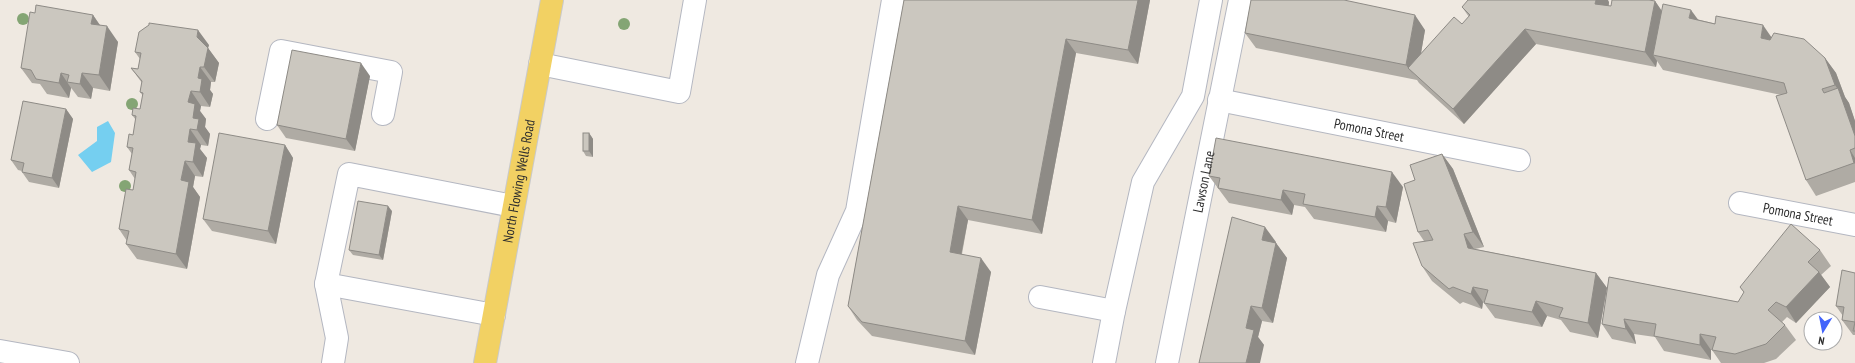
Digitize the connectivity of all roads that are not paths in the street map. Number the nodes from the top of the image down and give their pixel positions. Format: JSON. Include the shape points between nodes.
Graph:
{"nodes":[{"id":1,"x":552,"y":0,"type":"edge"},
{"id":2,"x":695,"y":0,"type":"edge"},
{"id":3,"x":893,"y":0,"type":"edge"},
{"id":4,"x":1211,"y":0,"type":"edge"},
{"id":5,"x":1240,"y":0,"type":"edge"},
{"id":6,"x":540,"y":64,"type":"junction"},
{"id":7,"x":1219,"y":100,"type":"junction"},
{"id":8,"x":383,"y":114,"type":"dead end"},
{"id":9,"x":267,"y":119,"type":"dead end"},
{"id":10,"x":1519,"y":160,"type":"dead end"},
{"id":11,"x":1740,"y":203,"type":"dead end"},
{"id":12,"x":514,"y":206,"type":"junction"},
{"id":13,"x":1855,"y":226,"type":"edge"},
{"id":14,"x":326,"y":284,"type":"junction"},
{"id":15,"x":1040,"y":297,"type":"dead end"},
{"id":16,"x":1114,"y":311,"type":"junction"},
{"id":17,"x":494,"y":315,"type":"junction"},
{"id":18,"x":0,"y":351,"type":"edge"},
{"id":19,"x":68,"y":363,"type":"edge"},
{"id":20,"x":333,"y":363,"type":"edge"},
{"id":21,"x":485,"y":363,"type":"edge"},
{"id":22,"x":807,"y":363,"type":"edge"},
{"id":23,"x":1104,"y":363,"type":"edge"},
{"id":24,"x":1167,"y":363,"type":"edge"}],
"edges":[{"from":1,"to":6,"type":"main road","name":"North Flowing Wells Road"},
{"from":2,"to":6,"type":"street","via":[[679,92]]},
{"from":3,"to":22,"type":"street","via":[[857,211],[828,275]]},
{"from":4,"to":16,"type":"street","via":[[1193,96],[1143,182]]},
{"from":5,"to":7,"type":"street","name":"Lawson Lane"},
{"from":6,"to":12,"type":"main road","name":"North Flowing Wells Road"},
{"from":7,"to":10,"type":"street","name":"Pomona Street"},
{"from":7,"to":24,"type":"street","name":"Lawson Lane"},
{"from":8,"to":9,"type":"street","via":[[391,72],[281,51]]},
{"from":11,"to":13,"type":"street","name":"Pomona Street"},
{"from":12,"to":14,"type":"street","via":[[350,174]]},
{"from":12,"to":17,"type":"main road","name":"North Flowing Wells Road"},
{"from":14,"to":17,"type":"street"},
{"from":14,"to":20,"type":"street","via":[[337,338]]},
{"from":15,"to":16,"type":"street"},
{"from":16,"to":23,"type":"street"},
{"from":17,"to":21,"type":"main road","name":"North Flowing Wells Road"},
{"from":18,"to":19,"type":"street"}]}
